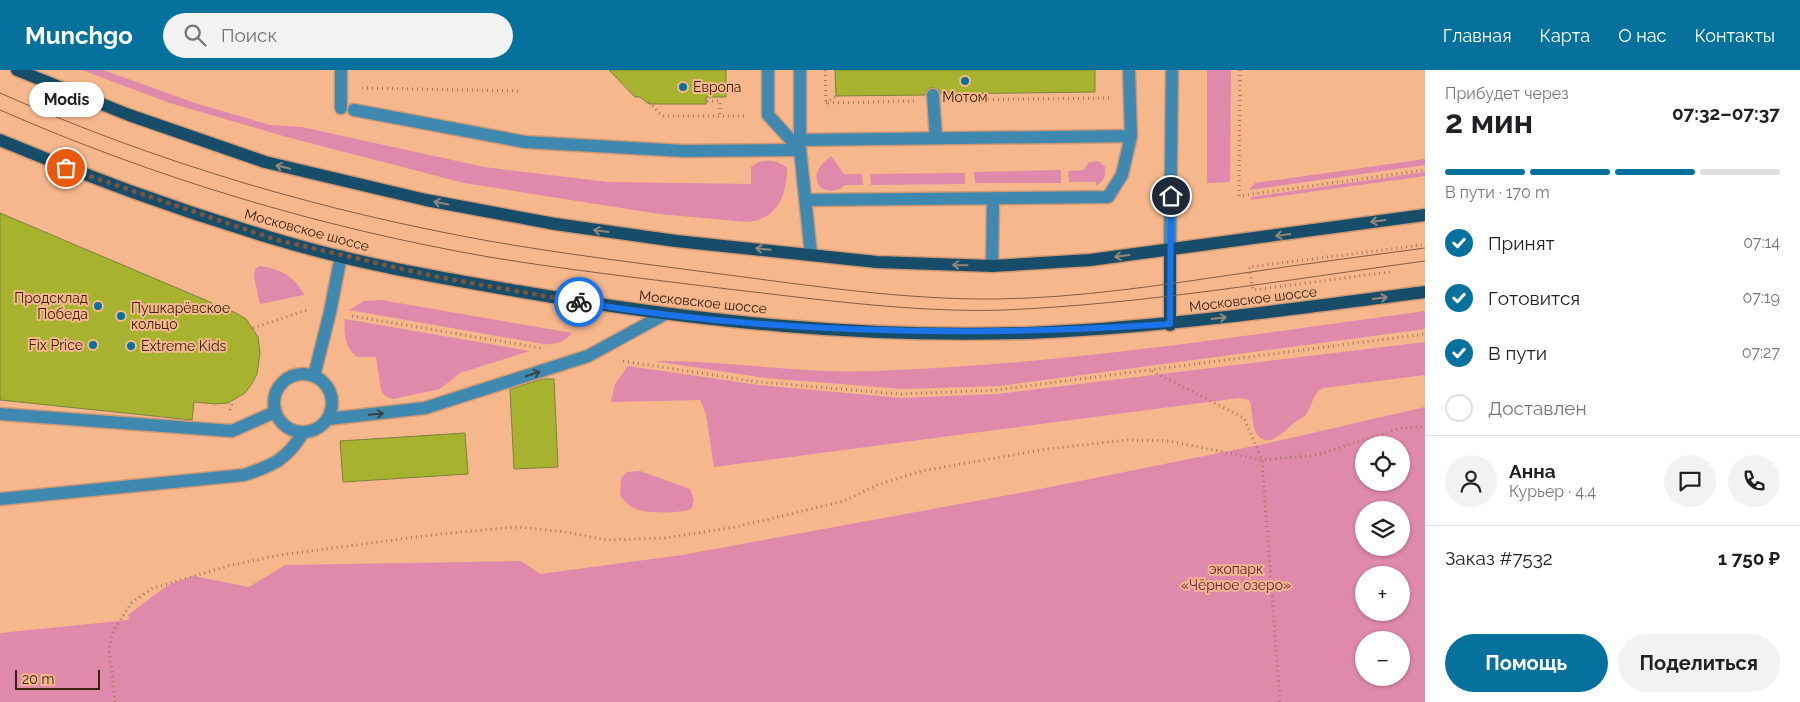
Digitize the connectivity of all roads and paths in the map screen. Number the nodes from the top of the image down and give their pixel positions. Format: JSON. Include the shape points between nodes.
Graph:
{"nodes":[{"id":1,"x":17,"y":70,"type":"edge"},
{"id":2,"x":341,"y":70,"type":"edge"},
{"id":3,"x":768,"y":70,"type":"edge"},
{"id":4,"x":800,"y":70,"type":"edge"},
{"id":5,"x":825,"y":70,"type":"edge"},
{"id":6,"x":1129,"y":70,"type":"edge"},
{"id":7,"x":1172,"y":70,"type":"edge"},
{"id":8,"x":1240,"y":70,"type":"edge"},
{"id":9,"x":354,"y":88,"type":"dead end"},
{"id":10,"x":520,"y":91,"type":"dead end"},
{"id":11,"x":836,"y":96,"type":"dead end"},
{"id":12,"x":1130,"y":97,"type":"junction"},
{"id":13,"x":934,"y":98,"type":"junction"},
{"id":14,"x":708,"y":101,"type":"dead end"},
{"id":15,"x":649,"y":102,"type":"dead end"},
{"id":16,"x":826,"y":103,"type":"junction"},
{"id":17,"x":768,"y":115,"type":"junction"},
{"id":18,"x":720,"y":116,"type":"junction"},
{"id":19,"x":1131,"y":136,"type":"junction"},
{"id":20,"x":936,"y":138,"type":"junction"},
{"id":21,"x":0,"y":140,"type":"edge"},
{"id":22,"x":800,"y":145,"type":"junction"},
{"id":23,"x":1425,"y":170,"type":"edge"},
{"id":24,"x":993,"y":198,"type":"junction"},
{"id":25,"x":806,"y":200,"type":"junction"},
{"id":26,"x":1425,"y":215,"type":"edge"},
{"id":27,"x":1422,"y":245,"type":"dead end"},
{"id":28,"x":1170,"y":250,"type":"junction"},
{"id":29,"x":811,"y":254,"type":"junction"},
{"id":30,"x":341,"y":256,"type":"junction"},
{"id":31,"x":992,"y":266,"type":"junction"},
{"id":32,"x":1390,"y":272,"type":"dead end"},
{"id":33,"x":1425,"y":292,"type":"edge"},
{"id":34,"x":311,"y":308,"type":"dead end"},
{"id":35,"x":665,"y":314,"type":"junction"},
{"id":36,"x":352,"y":316,"type":"dead end"},
{"id":37,"x":1170,"y":324,"type":"junction"},
{"id":38,"x":253,"y":328,"type":"dead end"},
{"id":39,"x":1425,"y":334,"type":"edge"},
{"id":40,"x":548,"y":349,"type":"dead end"},
{"id":41,"x":588,"y":356,"type":"junction"},
{"id":42,"x":1152,"y":371,"type":"junction"},
{"id":43,"x":314,"y":376,"type":"junction"},
{"id":44,"x":275,"y":412,"type":"junction"},
{"id":45,"x":0,"y":414,"type":"edge"},
{"id":46,"x":328,"y":419,"type":"junction"},
{"id":47,"x":1425,"y":427,"type":"edge"},
{"id":48,"x":303,"y":433,"type":"junction"},
{"id":49,"x":1262,"y":460,"type":"junction"},
{"id":50,"x":0,"y":499,"type":"edge"},
{"id":51,"x":115,"y":702,"type":"edge"},
{"id":52,"x":1280,"y":702,"type":"edge"}],
"edges":[{"from":29,"to":1,"type":"main road","one_way":true,"via":[[676,241],[555,224],[416,198],[265,162],[130,115]]},
{"from":2,"to":22,"type":"street","via":[[348,109],[525,142],[684,151]]},
{"from":3,"to":17,"type":"street"},
{"from":4,"to":22,"type":"street"},
{"from":5,"to":16,"type":"path"},
{"from":6,"to":12,"type":"street"},
{"from":7,"to":28,"type":"street"},
{"from":8,"to":23,"type":"path","via":[[1239,196]]},
{"from":9,"to":10,"type":"path"},
{"from":11,"to":16,"type":"path"},
{"from":12,"to":13,"type":"path"},
{"from":12,"to":19,"type":"street"},
{"from":13,"to":16,"type":"path"},
{"from":13,"to":20,"type":"street"},
{"from":14,"to":18,"type":"path","via":[[720,101]]},
{"from":15,"to":18,"type":"path","via":[[662,116]]},
{"from":17,"to":18,"type":"path"},
{"from":17,"to":22,"type":"street"},
{"from":19,"to":20,"type":"street"},
{"from":19,"to":24,"type":"street","via":[[1122,174],[1108,197]]},
{"from":20,"to":22,"type":"street"},
{"from":21,"to":30,"type":"main road","name":"Московское шоссе","via":[[82,174],[188,211],[277,240]]},
{"from":22,"to":25,"type":"street"},
{"from":24,"to":25,"type":"street"},
{"from":24,"to":31,"type":"street"},
{"from":25,"to":29,"type":"street"},
{"from":26,"to":28,"type":"main road","one_way":true},
{"from":27,"to":32,"type":"path","via":[[1249,267],[1253,290]]},
{"from":28,"to":31,"type":"main road","one_way":true,"via":[[1090,260]]},
{"from":28,"to":37,"type":"main road"},
{"from":31,"to":29,"type":"main road","one_way":true,"via":[[877,262]]},
{"from":30,"to":35,"type":"main road","name":"Московское шоссе","via":[[447,279]]},
{"from":30,"to":43,"type":"street"},
{"from":37,"to":33,"type":"main road","name":"Московское шоссе","one_way":true},
{"from":34,"to":38,"type":"path"},
{"from":35,"to":37,"type":"main road","name":"Московское шоссе","via":[[791,327],[917,332],[1044,332]]},
{"from":35,"to":41,"type":"street"},
{"from":36,"to":40,"type":"path"},
{"from":39,"to":42,"type":"path"},
{"from":41,"to":42,"type":"path","via":[[758,382],[901,394],[996,390]]},
{"from":46,"to":41,"type":"street","one_way":true,"via":[[424,408]]},
{"from":42,"to":49,"type":"path","via":[[1244,418]]},
{"from":43,"to":44,"type":"street","via":[[295,375],[280,385],[273,403]]},
{"from":43,"to":46,"type":"street","via":[[329,389],[332,409]]},
{"from":44,"to":45,"type":"street","via":[[232,431]]},
{"from":44,"to":48,"type":"street","via":[[285,427]]},
{"from":46,"to":48,"type":"street","via":[[313,431]]},
{"from":47,"to":49,"type":"path","via":[[1401,428],[1316,455]]},
{"from":48,"to":50,"type":"street","via":[[292,452],[272,466],[244,475]]},
{"from":49,"to":51,"type":"path","via":[[1169,441],[1126,440],[1047,449],[921,471],[877,485],[844,501],[736,527],[665,538],[606,540],[517,527],[280,555],[237,564],[153,588],[132,602],[114,630],[109,648]]},
{"from":49,"to":52,"type":"path"}]}
